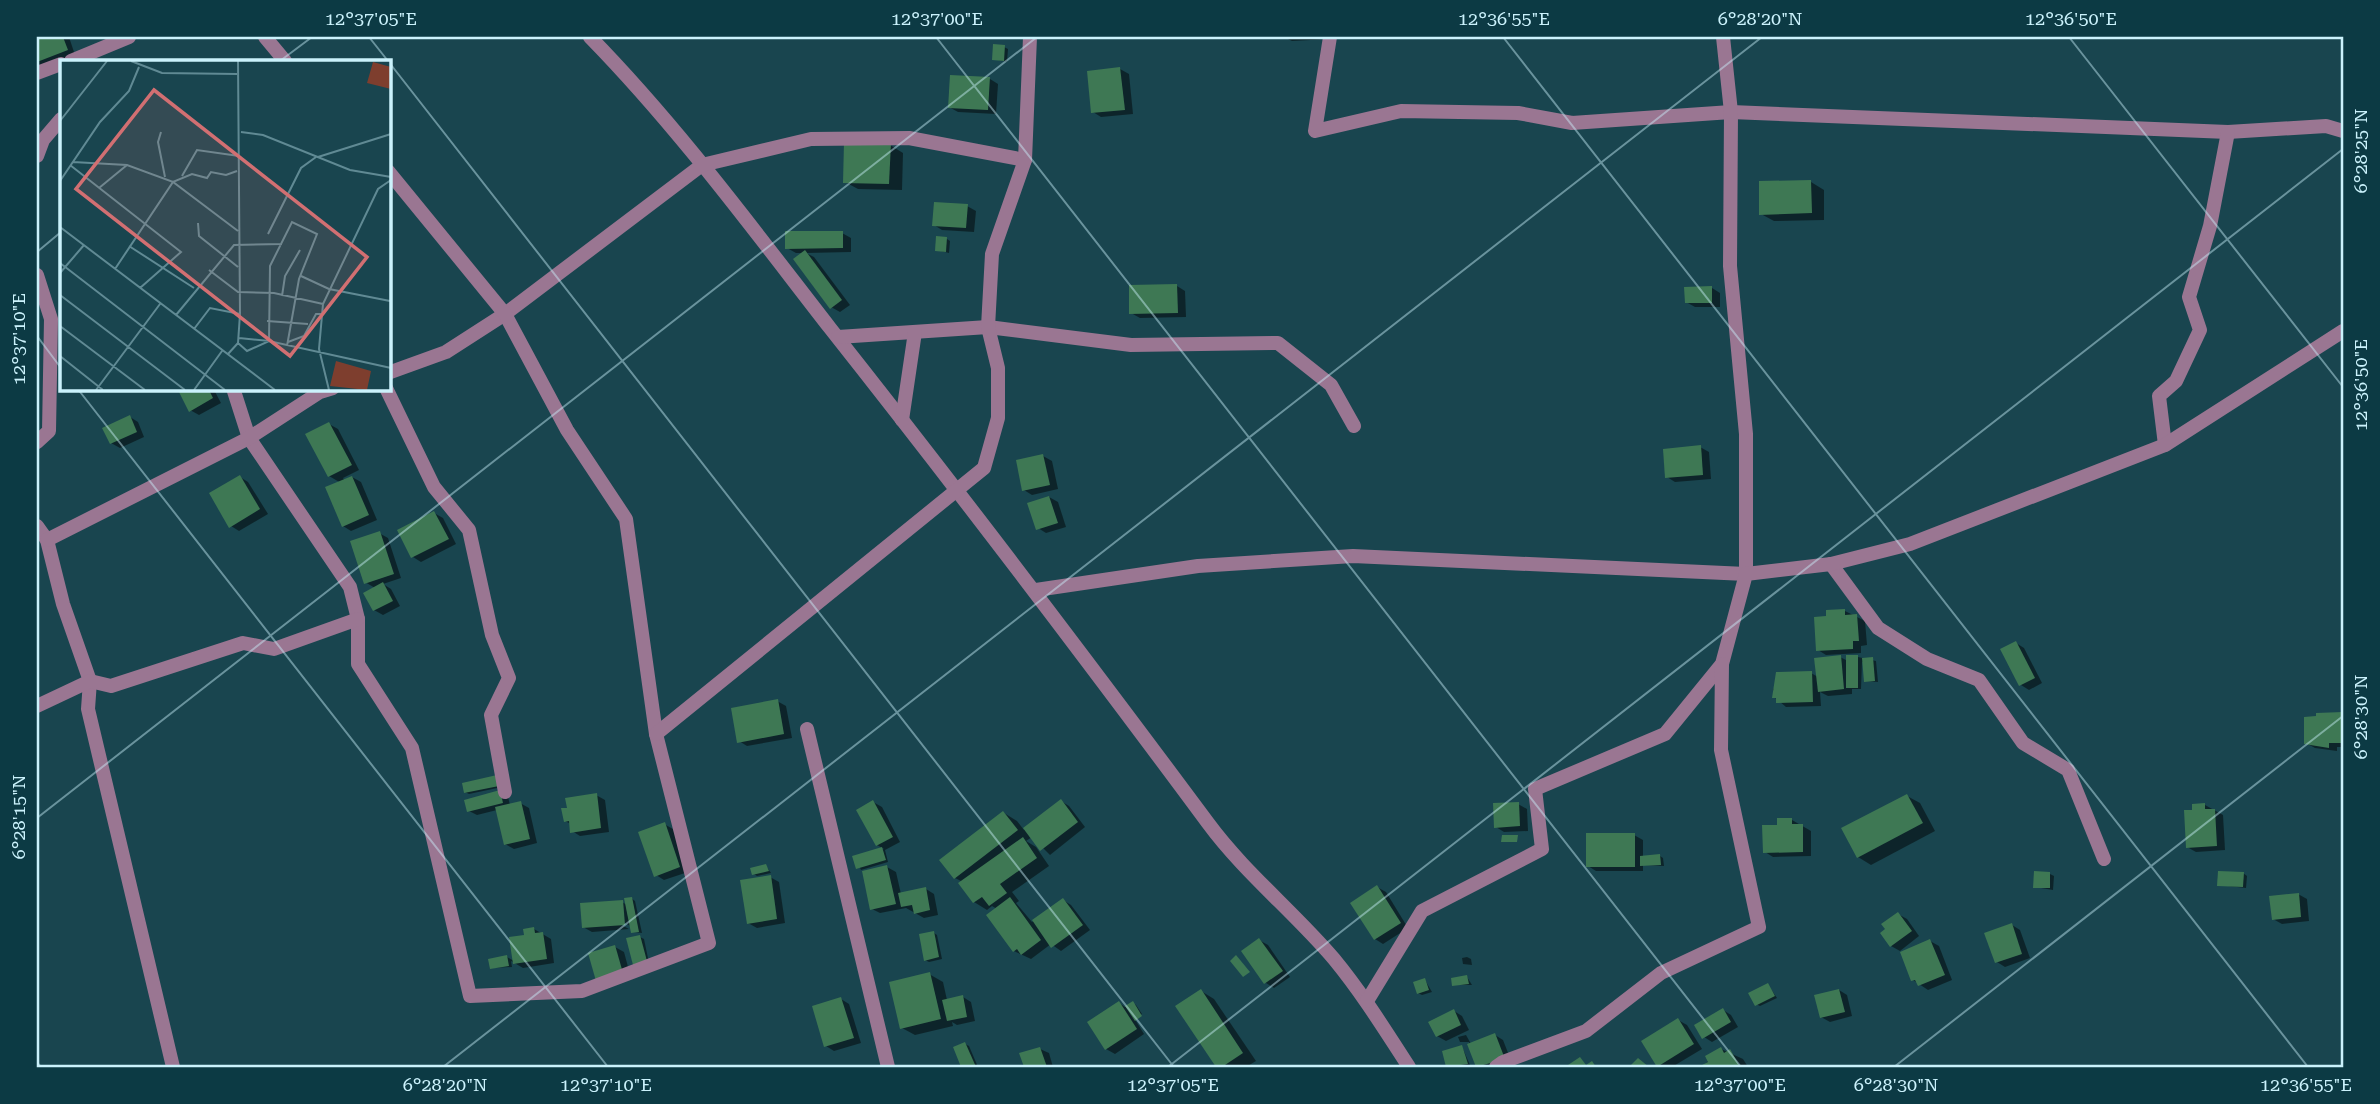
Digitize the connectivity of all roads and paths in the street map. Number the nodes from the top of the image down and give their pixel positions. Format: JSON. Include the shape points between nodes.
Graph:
{"nodes":[{"id":1,"x":129,"y":37,"type":"edge"},
{"id":2,"x":265,"y":37,"type":"edge"},
{"id":3,"x":590,"y":37,"type":"edge"},
{"id":4,"x":1030,"y":37,"type":"edge"},
{"id":5,"x":1330,"y":37,"type":"edge"},
{"id":6,"x":1723,"y":37,"type":"edge"},
{"id":7,"x":75,"y":60,"type":"edge"},
{"id":8,"x":284,"y":60,"type":"edge"},
{"id":9,"x":60,"y":65,"type":"edge"},
{"id":10,"x":37,"y":73,"type":"edge"},
{"id":11,"x":1731,"y":112,"type":"junction"},
{"id":12,"x":60,"y":120,"type":"edge"},
{"id":13,"x":2343,"y":131,"type":"edge"},
{"id":14,"x":2228,"y":132,"type":"junction"},
{"id":15,"x":37,"y":156,"type":"edge"},
{"id":16,"x":1025,"y":160,"type":"junction"},
{"id":17,"x":702,"y":165,"type":"junction"},
{"id":18,"x":390,"y":174,"type":"edge"},
{"id":19,"x":37,"y":275,"type":"edge"},
{"id":20,"x":505,"y":314,"type":"junction"},
{"id":21,"x":56,"y":318,"type":"edge"},
{"id":22,"x":988,"y":327,"type":"junction"},
{"id":23,"x":2343,"y":331,"type":"edge"},
{"id":24,"x":915,"y":332,"type":"junction"},
{"id":25,"x":838,"y":337,"type":"junction"},
{"id":26,"x":390,"y":372,"type":"edge"},
{"id":27,"x":234,"y":390,"type":"edge"},
{"id":28,"x":327,"y":390,"type":"edge"},
{"id":29,"x":387,"y":390,"type":"edge"},
{"id":30,"x":902,"y":419,"type":"junction"},
{"id":31,"x":1354,"y":426,"type":"dead end"},
{"id":32,"x":249,"y":438,"type":"junction"},
{"id":33,"x":37,"y":442,"type":"edge"},
{"id":34,"x":2165,"y":445,"type":"junction"},
{"id":35,"x":957,"y":489,"type":"junction"},
{"id":36,"x":37,"y":526,"type":"edge"},
{"id":37,"x":47,"y":540,"type":"junction"},
{"id":38,"x":1830,"y":564,"type":"junction"},
{"id":39,"x":1746,"y":574,"type":"junction"},
{"id":40,"x":1036,"y":590,"type":"junction"},
{"id":41,"x":358,"y":619,"type":"junction"},
{"id":42,"x":1722,"y":664,"type":"junction"},
{"id":43,"x":90,"y":681,"type":"junction"},
{"id":44,"x":37,"y":706,"type":"edge"},
{"id":45,"x":807,"y":729,"type":"dead end"},
{"id":46,"x":656,"y":734,"type":"junction"},
{"id":47,"x":505,"y":792,"type":"dead end"},
{"id":48,"x":2104,"y":859,"type":"dead end"},
{"id":49,"x":1367,"y":1001,"type":"junction"},
{"id":50,"x":173,"y":1067,"type":"edge"},
{"id":51,"x":888,"y":1067,"type":"edge"},
{"id":52,"x":1409,"y":1067,"type":"edge"},
{"id":53,"x":1496,"y":1067,"type":"edge"}],
"edges":[{"from":1,"to":7,"type":"street"},
{"from":2,"to":8,"type":"street"},
{"from":3,"to":17,"type":"street","via":[[637,85]]},
{"from":4,"to":16,"type":"street"},
{"from":5,"to":11,"type":"street","via":[[1315,131],[1401,111],[1518,113],[1572,123]]},
{"from":6,"to":11,"type":"street"},
{"from":9,"to":10,"type":"street"},
{"from":11,"to":14,"type":"street"},
{"from":11,"to":39,"type":"street","via":[[1730,266],[1746,434]]},
{"from":12,"to":15,"type":"street","via":[[43,139]]},
{"from":13,"to":14,"type":"street","via":[[2326,125]]},
{"from":14,"to":34,"type":"street","via":[[2210,226],[2189,298],[2200,330],[2176,381],[2160,397]]},
{"from":16,"to":17,"type":"street","via":[[909,138],[811,139]]},
{"from":16,"to":22,"type":"street","via":[[992,254]]},
{"from":17,"to":20,"type":"street"},
{"from":17,"to":25,"type":"street"},
{"from":18,"to":20,"type":"street"},
{"from":19,"to":21,"type":"street"},
{"from":20,"to":26,"type":"street","via":[[446,352]]},
{"from":20,"to":46,"type":"street","via":[[567,430],[626,519]]},
{"from":21,"to":33,"type":"street","via":[[49,430]]},
{"from":22,"to":24,"type":"street"},
{"from":22,"to":31,"type":"street","via":[[1131,345],[1279,343],[1331,385]]},
{"from":22,"to":35,"type":"street","via":[[998,368],[998,418],[984,468]]},
{"from":23,"to":34,"type":"street"},
{"from":24,"to":25,"type":"street"},
{"from":24,"to":30,"type":"street"},
{"from":25,"to":30,"type":"street"},
{"from":27,"to":32,"type":"street"},
{"from":28,"to":32,"type":"street"},
{"from":29,"to":47,"type":"street","via":[[434,487],[469,530],[492,635],[509,678],[491,715]]},
{"from":30,"to":35,"type":"street"},
{"from":32,"to":37,"type":"street"},
{"from":32,"to":41,"type":"street","via":[[350,587]]},
{"from":34,"to":38,"type":"street","via":[[1910,544]]},
{"from":35,"to":40,"type":"street"},
{"from":35,"to":46,"type":"street"},
{"from":36,"to":37,"type":"street"},
{"from":37,"to":43,"type":"street"},
{"from":38,"to":39,"type":"street"},
{"from":38,"to":48,"type":"street","via":[[1878,628],[1927,659],[1979,680],[2023,743],[2068,770]]},
{"from":39,"to":40,"type":"street","via":[[1353,556],[1198,566]]},
{"from":39,"to":42,"type":"street"},
{"from":40,"to":49,"type":"street","via":[[1211,828],[1333,957]]},
{"from":41,"to":43,"type":"street","via":[[274,649],[243,643],[111,685]]},
{"from":41,"to":46,"type":"street","via":[[358,664],[412,748],[470,996],[582,991],[709,943]]},
{"from":42,"to":49,"type":"street","via":[[1665,734],[1535,789],[1542,849],[1422,911]]},
{"from":42,"to":53,"type":"street","via":[[1721,750],[1759,927],[1661,973],[1586,1031]]},
{"from":43,"to":44,"type":"street"},
{"from":43,"to":50,"type":"street","via":[[88,709]]},
{"from":45,"to":51,"type":"street"},
{"from":49,"to":52,"type":"street"}]}
